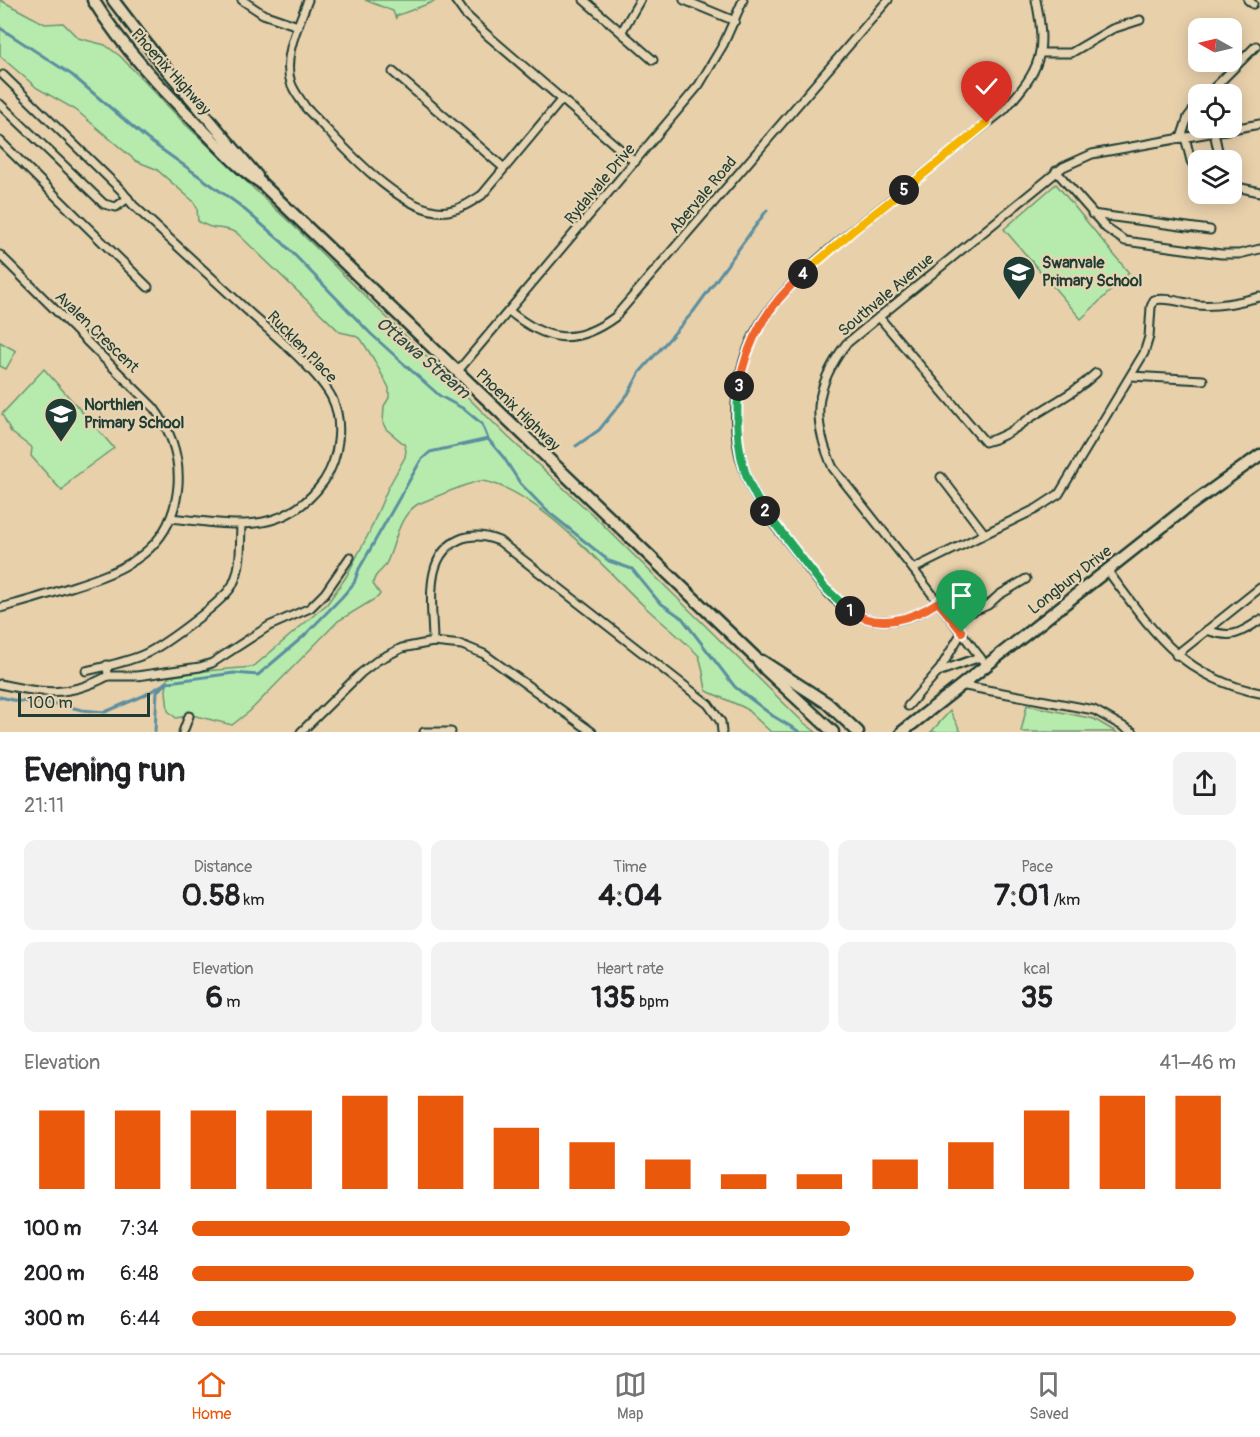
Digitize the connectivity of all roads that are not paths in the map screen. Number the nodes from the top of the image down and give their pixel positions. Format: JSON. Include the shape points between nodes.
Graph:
{"nodes":[{"id":1,"x":93,"y":0,"type":"edge"},
{"id":2,"x":113,"y":0,"type":"edge"},
{"id":3,"x":242,"y":0,"type":"edge"},
{"id":4,"x":308,"y":0,"type":"edge"},
{"id":5,"x":455,"y":0,"type":"edge"},
{"id":6,"x":585,"y":0,"type":"edge"},
{"id":7,"x":640,"y":0,"type":"edge"},
{"id":8,"x":684,"y":0,"type":"edge"},
{"id":9,"x":743,"y":0,"type":"edge"},
{"id":10,"x":888,"y":0,"type":"edge"},
{"id":11,"x":1036,"y":0,"type":"edge"},
{"id":12,"x":1140,"y":20,"type":"dead end"},
{"id":13,"x":735,"y":21,"type":"junction"},
{"id":14,"x":298,"y":26,"type":"junction"},
{"id":15,"x":622,"y":31,"type":"junction"},
{"id":16,"x":1256,"y":46,"type":"dead end"},
{"id":17,"x":1040,"y":52,"type":"junction"},
{"id":18,"x":653,"y":60,"type":"dead end"},
{"id":19,"x":393,"y":72,"type":"dead end"},
{"id":20,"x":3,"y":75,"type":"dead end"},
{"id":21,"x":1218,"y":84,"type":"edge"},
{"id":22,"x":562,"y":99,"type":"junction"},
{"id":23,"x":0,"y":104,"type":"edge"},
{"id":24,"x":1188,"y":117,"type":"edge"},
{"id":25,"x":1259,"y":122,"type":"edge"},
{"id":26,"x":1242,"y":126,"type":"edge"},
{"id":27,"x":1188,"y":137,"type":"edge"},
{"id":28,"x":1183,"y":138,"type":"junction"},
{"id":29,"x":0,"y":141,"type":"edge"},
{"id":30,"x":1188,"y":152,"type":"edge"},
{"id":31,"x":635,"y":162,"type":"junction"},
{"id":32,"x":504,"y":168,"type":"junction"},
{"id":33,"x":1056,"y":171,"type":"junction"},
{"id":34,"x":260,"y":182,"type":"junction"},
{"id":35,"x":1242,"y":188,"type":"edge"},
{"id":36,"x":1260,"y":192,"type":"edge"},
{"id":37,"x":128,"y":198,"type":"junction"},
{"id":38,"x":1092,"y":213,"type":"junction"},
{"id":39,"x":1210,"y":230,"type":"dead end"},
{"id":40,"x":1260,"y":249,"type":"edge"},
{"id":41,"x":0,"y":255,"type":"edge"},
{"id":42,"x":148,"y":287,"type":"dead end"},
{"id":43,"x":1260,"y":297,"type":"edge"},
{"id":44,"x":509,"y":311,"type":"junction"},
{"id":45,"x":879,"y":317,"type":"junction"},
{"id":46,"x":457,"y":372,"type":"junction"},
{"id":47,"x":1096,"y":373,"type":"dead end"},
{"id":48,"x":1131,"y":376,"type":"junction"},
{"id":49,"x":1203,"y":380,"type":"dead end"},
{"id":50,"x":1260,"y":455,"type":"edge"},
{"id":51,"x":942,"y":477,"type":"dead end"},
{"id":52,"x":171,"y":518,"type":"junction"},
{"id":53,"x":241,"y":525,"type":"junction"},
{"id":54,"x":984,"y":533,"type":"junction"},
{"id":55,"x":350,"y":558,"type":"dead end"},
{"id":56,"x":913,"y":569,"type":"junction"},
{"id":57,"x":1107,"y":570,"type":"junction"},
{"id":58,"x":1026,"y":579,"type":"dead end"},
{"id":59,"x":1260,"y":588,"type":"edge"},
{"id":60,"x":938,"y":602,"type":"junction"},
{"id":61,"x":0,"y":608,"type":"edge"},
{"id":62,"x":953,"y":620,"type":"junction"},
{"id":63,"x":1260,"y":620,"type":"edge"},
{"id":64,"x":1207,"y":630,"type":"junction"},
{"id":65,"x":962,"y":632,"type":"junction"},
{"id":66,"x":433,"y":642,"type":"junction"},
{"id":67,"x":1176,"y":655,"type":"junction"},
{"id":68,"x":757,"y":659,"type":"junction"},
{"id":69,"x":983,"y":661,"type":"junction"},
{"id":70,"x":107,"y":665,"type":"junction"},
{"id":71,"x":86,"y":671,"type":"dead end"},
{"id":72,"x":938,"y":672,"type":"junction"},
{"id":73,"x":108,"y":676,"type":"junction"},
{"id":74,"x":0,"y":684,"type":"edge"},
{"id":75,"x":960,"y":685,"type":"junction"},
{"id":76,"x":1260,"y":693,"type":"edge"},
{"id":77,"x":908,"y":706,"type":"dead end"},
{"id":78,"x":189,"y":716,"type":"dead end"},
{"id":79,"x":906,"y":730,"type":"edge"},
{"id":80,"x":183,"y":732,"type":"edge"},
{"id":81,"x":301,"y":732,"type":"edge"},
{"id":82,"x":424,"y":732,"type":"edge"},
{"id":83,"x":451,"y":732,"type":"edge"},
{"id":84,"x":592,"y":732,"type":"edge"},
{"id":85,"x":722,"y":732,"type":"edge"},
{"id":86,"x":833,"y":732,"type":"edge"},
{"id":87,"x":858,"y":732,"type":"edge"},
{"id":88,"x":1132,"y":732,"type":"edge"}],
"edges":[{"from":1,"to":34,"type":"main road","name":"Phoenix Highway","via":[[152,77],[236,164]]},
{"from":2,"to":34,"type":"main road","name":"Phoenix Highway"},
{"from":3,"to":14,"type":"street","via":[[263,14]]},
{"from":4,"to":14,"type":"street"},
{"from":5,"to":22,"type":"street","via":[[486,34]]},
{"from":6,"to":15,"type":"street"},
{"from":7,"to":15,"type":"street"},
{"from":8,"to":13,"type":"street"},
{"from":9,"to":13,"type":"street","name":"Rydalvale Drive"},
{"from":10,"to":44,"type":"street","name":"Abervale Road","via":[[615,317],[591,332],[563,337],[535,330]]},
{"from":11,"to":17,"type":"street","via":[[1042,29]]},
{"from":12,"to":17,"type":"street","via":[[1112,29],[1071,52]]},
{"from":13,"to":31,"type":"street","name":"Rydalvale Drive","via":[[699,85]]},
{"from":14,"to":32,"type":"street","via":[[289,68],[298,96],[392,192],[420,207],[447,211],[482,195]]},
{"from":15,"to":18,"type":"street"},
{"from":16,"to":21,"type":"street"},
{"from":17,"to":60,"type":"street","via":[[1034,72],[1004,110],[855,229],[781,297],[751,340],[740,377],[737,435],[747,478],[757,500],[824,587],[854,614],[887,622],[924,612]]},
{"from":19,"to":32,"type":"street"},
{"from":20,"to":37,"type":"street","name":"Rucklen Place"},
{"from":22,"to":31,"type":"street"},
{"from":22,"to":32,"type":"street"},
{"from":23,"to":37,"type":"street","via":[[104,204],[116,207]]},
{"from":24,"to":28,"type":"street"},
{"from":25,"to":26,"type":"street","name":"Southvale Avenue"},
{"from":27,"to":28,"type":"street","name":"Southvale Avenue"},
{"from":28,"to":30,"type":"street"},
{"from":28,"to":33,"type":"street","name":"Southvale Avenue","via":[[1092,154]]},
{"from":29,"to":42,"type":"street"},
{"from":31,"to":44,"type":"street","name":"Rydalvale Drive"},
{"from":33,"to":38,"type":"street"},
{"from":33,"to":45,"type":"street","name":"Southvale Avenue"},
{"from":34,"to":46,"type":"main road","name":"Phoenix Highway"},
{"from":35,"to":36,"type":"street"},
{"from":37,"to":53,"type":"street","name":"Rucklen Place","via":[[323,384],[332,399],[338,444],[334,462],[316,492],[288,515]]},
{"from":38,"to":39,"type":"street"},
{"from":38,"to":40,"type":"street","via":[[1125,240],[1221,254]]},
{"from":41,"to":52,"type":"street","name":"Avalen Crescent","via":[[141,393],[168,427],[179,472]]},
{"from":43,"to":48,"type":"street","via":[[1214,306],[1158,299],[1152,303],[1144,353]]},
{"from":44,"to":46,"type":"street","name":"Rydalvale Drive"},
{"from":45,"to":47,"type":"street","via":[[985,442],[1009,434],[1073,393]]},
{"from":45,"to":56,"type":"street","name":"Southvale Avenue","via":[[846,344],[827,372],[818,406],[819,429],[832,468]]},
{"from":46,"to":68,"type":"main road","name":"Phoenix Highway"},
{"from":48,"to":49,"type":"street"},
{"from":48,"to":54,"type":"street","via":[[1059,494]]},
{"from":50,"to":57,"type":"main road","name":"Longbury Drive"},
{"from":51,"to":54,"type":"street"},
{"from":52,"to":53,"type":"street","name":"Rucklen Place"},
{"from":52,"to":61,"type":"street","name":"Avalen Crescent","via":[[146,553],[123,568]]},
{"from":53,"to":70,"type":"street","via":[[238,570],[224,596],[147,653]]},
{"from":54,"to":56,"type":"street"},
{"from":55,"to":73,"type":"street","via":[[310,608],[269,626],[212,663],[137,676]]},
{"from":56,"to":60,"type":"street","name":"Southvale Avenue"},
{"from":57,"to":67,"type":"street"},
{"from":57,"to":69,"type":"main road","name":"Longbury Drive"},
{"from":58,"to":62,"type":"street","via":[[988,605]]},
{"from":59,"to":64,"type":"street"},
{"from":60,"to":62,"type":"street","name":"Southvale Avenue"},
{"from":62,"to":65,"type":"street","name":"Southvale Avenue"},
{"from":63,"to":64,"type":"street","via":[[1235,635]]},
{"from":64,"to":67,"type":"street"},
{"from":65,"to":69,"type":"street","name":"Southvale Avenue"},
{"from":65,"to":72,"type":"street"},
{"from":66,"to":81,"type":"street","via":[[402,648],[378,660]]},
{"from":66,"to":84,"type":"street","via":[[462,645],[484,654]]},
{"from":66,"to":85,"type":"street","via":[[432,586],[436,562],[455,541],[467,537],[492,538],[708,704],[721,722]]},
{"from":67,"to":76,"type":"street","via":[[1228,685]]},
{"from":68,"to":86,"type":"main road","name":"Phoenix Highway"},
{"from":68,"to":87,"type":"main road","name":"Phoenix Highway","via":[[827,703]]},
{"from":69,"to":72,"type":"street"},
{"from":69,"to":75,"type":"main road","name":"Longbury Drive"},
{"from":70,"to":71,"type":"street"},
{"from":70,"to":73,"type":"street"},
{"from":72,"to":77,"type":"street"},
{"from":73,"to":74,"type":"street","via":[[94,684],[53,693]]},
{"from":75,"to":79,"type":"main road","name":"Longbury Drive"},
{"from":75,"to":88,"type":"street","via":[[1094,710]]},
{"from":78,"to":80,"type":"street"},
{"from":82,"to":83,"type":"street"}]}
